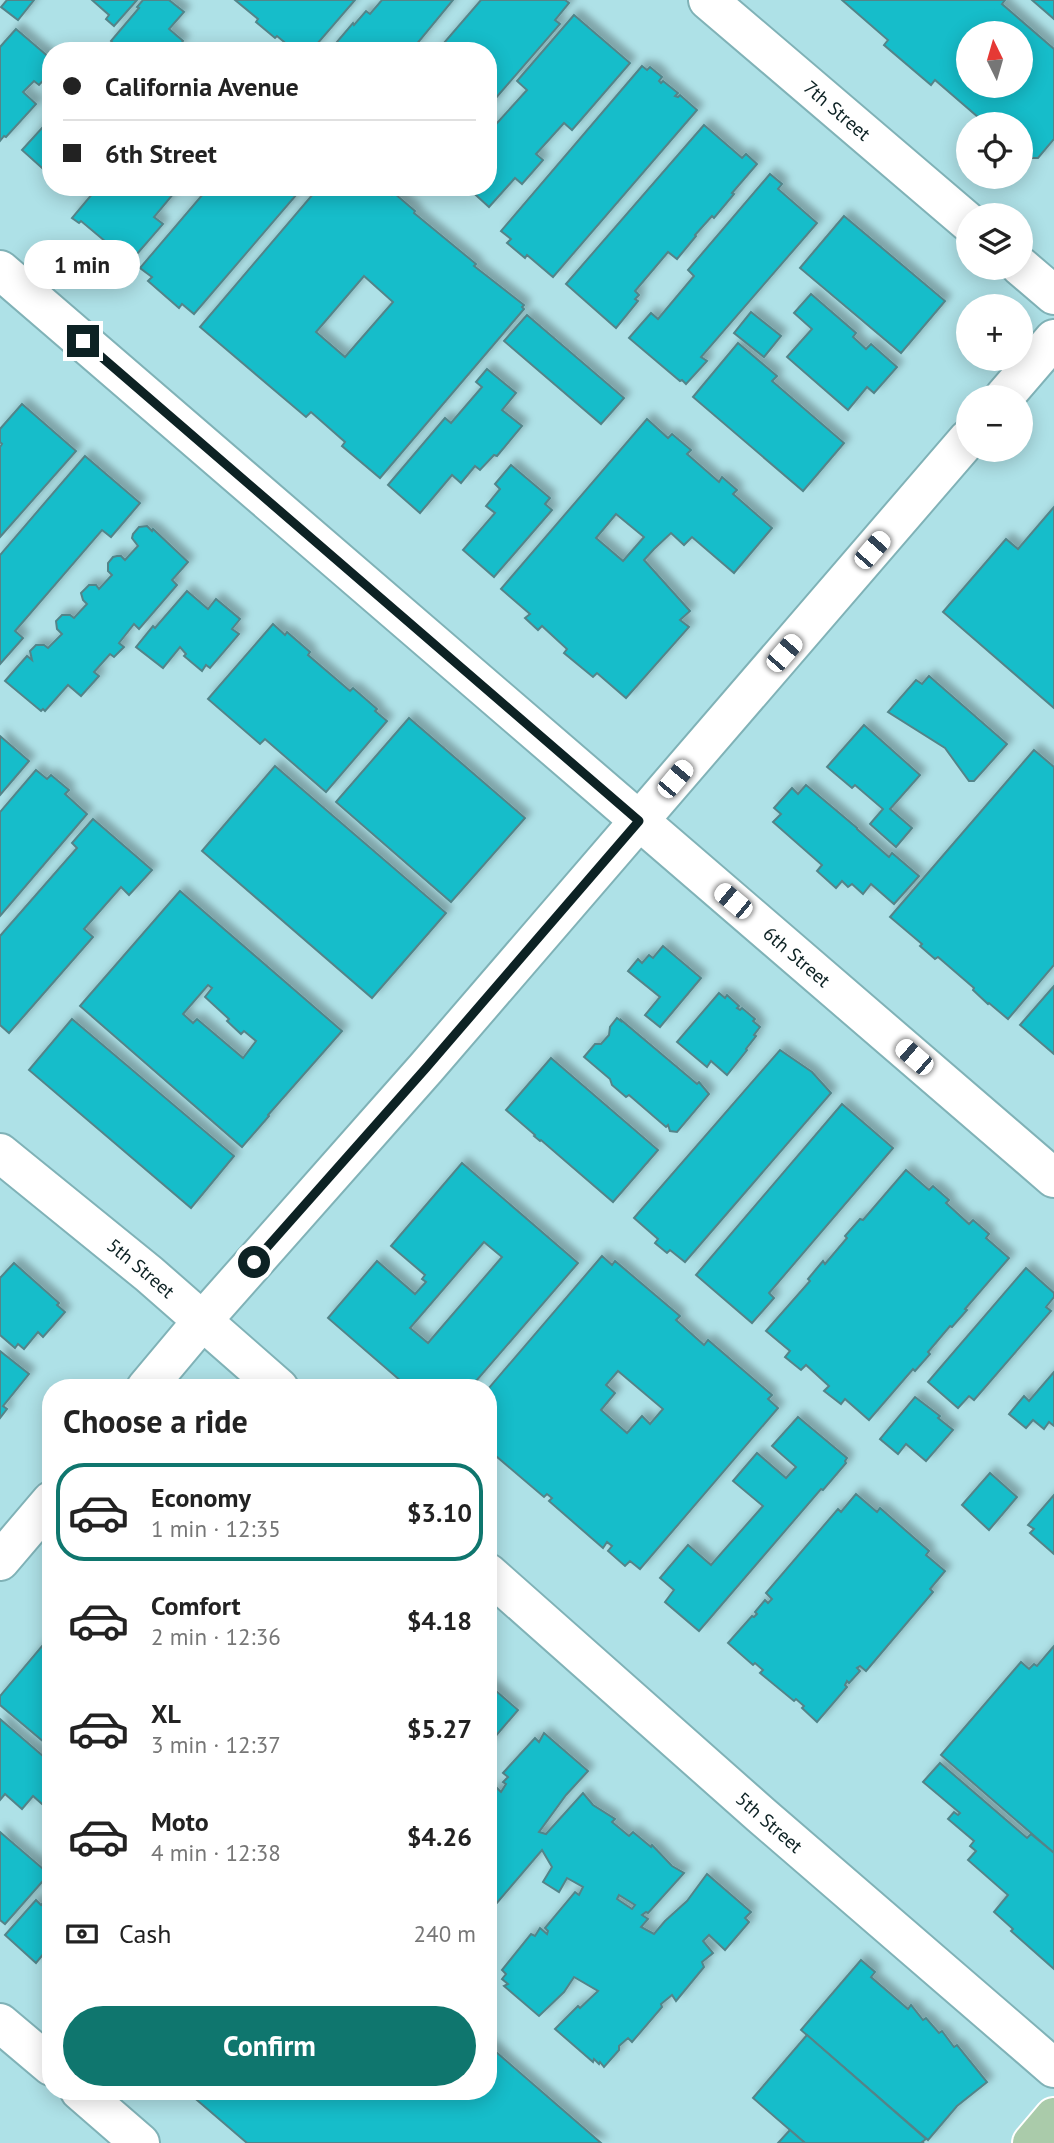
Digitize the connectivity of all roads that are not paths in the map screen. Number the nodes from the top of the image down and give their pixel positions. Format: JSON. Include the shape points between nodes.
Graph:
{"nodes":[{"id":1,"x":708,"y":0,"type":"edge"},
{"id":2,"x":956,"y":212,"type":"edge"},
{"id":3,"x":0,"y":270,"type":"edge"},
{"id":4,"x":1033,"y":277,"type":"edge"},
{"id":5,"x":1054,"y":295,"type":"edge"},
{"id":6,"x":1054,"y":339,"type":"edge"},
{"id":7,"x":1014,"y":385,"type":"edge"},
{"id":8,"x":956,"y":453,"type":"edge"},
{"id":9,"x":639,"y":821,"type":"junction"},
{"id":10,"x":0,"y":1153,"type":"edge"},
{"id":11,"x":1054,"y":1178,"type":"edge"},
{"id":12,"x":203,"y":1320,"type":"junction"},
{"id":13,"x":154,"y":1379,"type":"edge"},
{"id":14,"x":269,"y":1379,"type":"edge"},
{"id":15,"x":42,"y":1512,"type":"edge"},
{"id":16,"x":0,"y":1561,"type":"edge"},
{"id":17,"x":497,"y":1581,"type":"edge"},
{"id":18,"x":0,"y":2023,"type":"edge"},
{"id":19,"x":42,"y":2058,"type":"edge"},
{"id":20,"x":1054,"y":2068,"type":"edge"},
{"id":21,"x":90,"y":2100,"type":"edge"},
{"id":22,"x":1054,"y":2117,"type":"edge"},
{"id":23,"x":140,"y":2143,"type":"edge"},
{"id":24,"x":1032,"y":2143,"type":"edge"}],
"edges":[{"from":1,"to":2,"type":"street","name":"7th Street"},
{"from":3,"to":9,"type":"street","name":"6th Street"},
{"from":4,"to":5,"type":"street"},
{"from":6,"to":7,"type":"street"},
{"from":8,"to":9,"type":"street"},
{"from":9,"to":11,"type":"street","name":"6th Street"},
{"from":9,"to":12,"type":"street"},
{"from":10,"to":12,"type":"street","name":"5th Street"},
{"from":12,"to":13,"type":"street"},
{"from":12,"to":14,"type":"street","name":"5th Street"},
{"from":15,"to":16,"type":"street"},
{"from":17,"to":20,"type":"street","name":"5th Street"},
{"from":18,"to":19,"type":"street"},
{"from":21,"to":23,"type":"street"},
{"from":22,"to":24,"type":"main road"}]}
